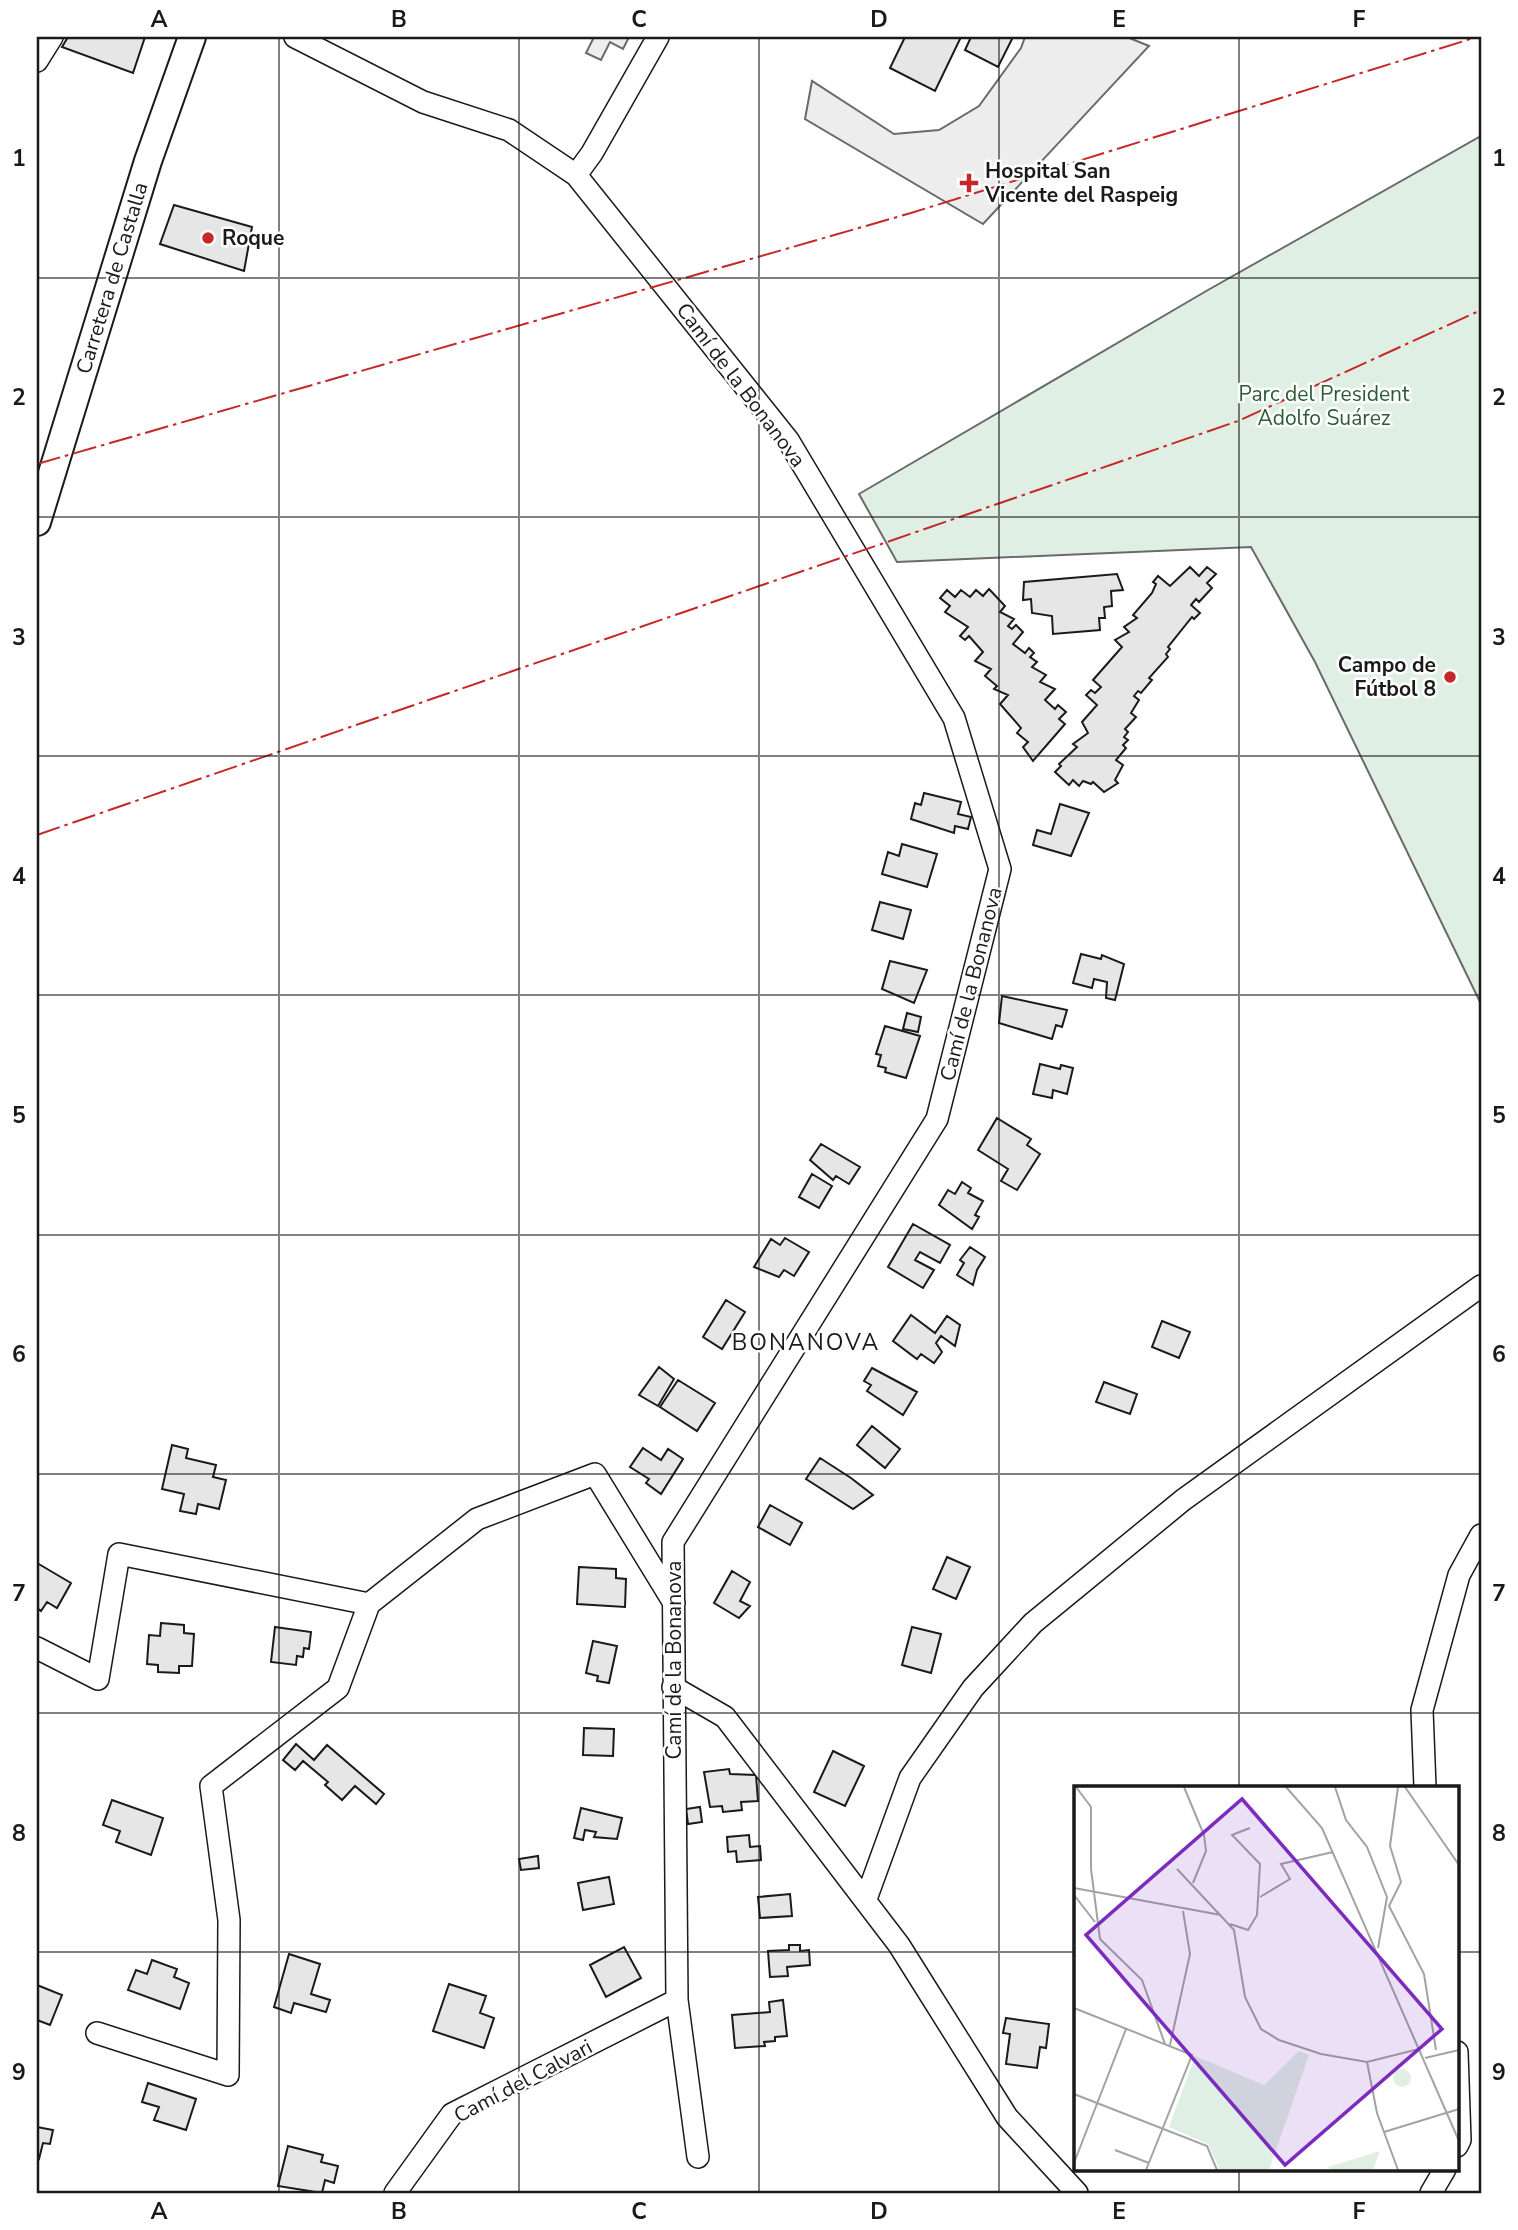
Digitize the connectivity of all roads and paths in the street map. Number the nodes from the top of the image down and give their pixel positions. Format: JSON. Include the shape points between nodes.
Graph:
{"nodes":[{"id":1,"x":52,"y":37,"type":"edge"},
{"id":2,"x":192,"y":37,"type":"edge"},
{"id":3,"x":295,"y":37,"type":"edge"},
{"id":4,"x":658,"y":37,"type":"edge"},
{"id":5,"x":37,"y":61,"type":"edge"},
{"id":6,"x":576,"y":175,"type":"junction"},
{"id":7,"x":37,"y":522,"type":"edge"},
{"id":8,"x":1481,"y":1286,"type":"edge"},
{"id":9,"x":1481,"y":1535,"type":"edge"},
{"id":10,"x":369,"y":1604,"type":"junction"},
{"id":11,"x":675,"y":1605,"type":"junction"},
{"id":12,"x":37,"y":1648,"type":"edge"},
{"id":13,"x":673,"y":1687,"type":"junction"},
{"id":14,"x":1425,"y":1786,"type":"edge"},
{"id":15,"x":866,"y":1899,"type":"junction"},
{"id":16,"x":677,"y":2000,"type":"junction"},
{"id":17,"x":97,"y":2033,"type":"dead end"},
{"id":18,"x":1458,"y":2081,"type":"edge"},
{"id":19,"x":1458,"y":2144,"type":"edge"},
{"id":20,"x":698,"y":2157,"type":"dead end"},
{"id":21,"x":1443,"y":2170,"type":"edge"},
{"id":22,"x":395,"y":2193,"type":"edge"},
{"id":23,"x":1077,"y":2193,"type":"edge"},
{"id":24,"x":1431,"y":2193,"type":"edge"}],
"edges":[{"from":1,"to":5,"type":"street"},
{"from":2,"to":7,"type":"main road","name":"Carretera de Castalla","via":[[148,161]]},
{"from":3,"to":6,"type":"street","name":"Camí de la Bonanova","via":[[424,102],[509,130]]},
{"from":4,"to":6,"type":"street"},
{"from":6,"to":11,"type":"street","name":"Camí de la Bonanova","via":[[788,440],[954,718],[1000,869],[937,1119],[673,1542]]},
{"from":8,"to":15,"type":"street","via":[[1183,1500],[1033,1623],[973,1688],[910,1778]]},
{"from":9,"to":14,"type":"street","via":[[1459,1575],[1422,1710]]},
{"from":10,"to":11,"type":"street","via":[[477,1519],[595,1474]]},
{"from":10,"to":12,"type":"street","via":[[119,1554],[98,1679]]},
{"from":10,"to":17,"type":"street","via":[[338,1688],[211,1786],[229,1920],[228,2075]]},
{"from":11,"to":13,"type":"street","name":"Camí de la Bonanova"},
{"from":13,"to":15,"type":"street","via":[[725,1717]]},
{"from":13,"to":16,"type":"street","name":"Camí de la Bonanova"},
{"from":15,"to":23,"type":"street","via":[[1007,2117]]},
{"from":16,"to":20,"type":"street","name":"Camí de la Bonanova"},
{"from":16,"to":22,"type":"street","name":"Camí del Calvari","via":[[452,2114]]},
{"from":18,"to":19,"type":"street"},
{"from":21,"to":24,"type":"street"}]}
